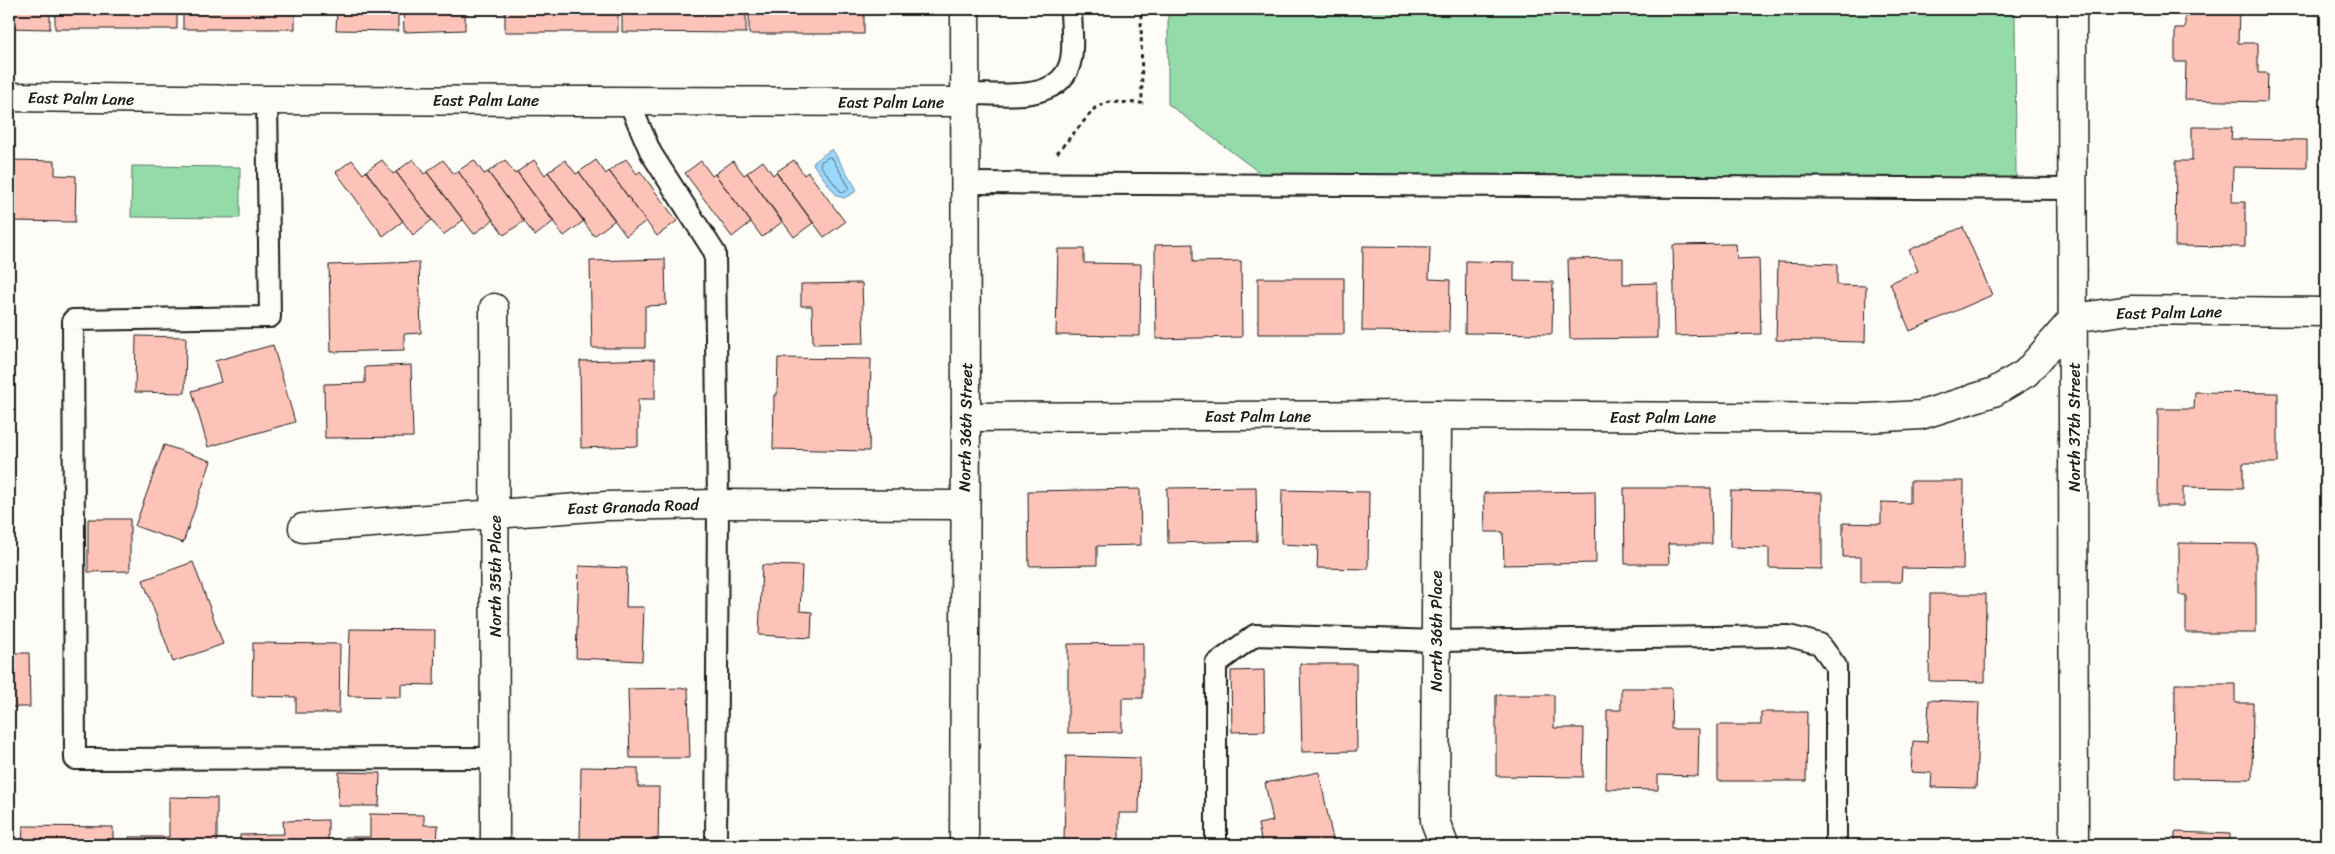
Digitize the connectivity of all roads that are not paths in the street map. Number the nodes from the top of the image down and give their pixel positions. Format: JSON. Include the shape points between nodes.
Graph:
{"nodes":[{"id":1,"x":965,"y":9,"type":"edge"},
{"id":2,"x":1071,"y":9,"type":"edge"},
{"id":3,"x":2072,"y":9,"type":"edge"},
{"id":4,"x":9,"y":97,"type":"edge"},
{"id":5,"x":964,"y":98,"type":"junction"},
{"id":6,"x":267,"y":100,"type":"junction"},
{"id":7,"x":629,"y":102,"type":"junction"},
{"id":8,"x":965,"y":183,"type":"junction"},
{"id":9,"x":2073,"y":189,"type":"junction"},
{"id":10,"x":494,"y":308,"type":"dead end"},
{"id":11,"x":2326,"y":312,"type":"edge"},
{"id":12,"x":2074,"y":318,"type":"junction"},
{"id":13,"x":1437,"y":415,"type":"junction"},
{"id":14,"x":966,"y":417,"type":"junction"},
{"id":15,"x":718,"y":504,"type":"junction"},
{"id":16,"x":964,"y":505,"type":"junction"},
{"id":17,"x":496,"y":514,"type":"junction"},
{"id":18,"x":302,"y":528,"type":"dead end"},
{"id":19,"x":1436,"y":641,"type":"junction"},
{"id":20,"x":496,"y":758,"type":"junction"},
{"id":21,"x":495,"y":845,"type":"edge"},
{"id":22,"x":716,"y":845,"type":"edge"},
{"id":23,"x":964,"y":845,"type":"edge"},
{"id":24,"x":1216,"y":845,"type":"edge"},
{"id":25,"x":1444,"y":845,"type":"edge"},
{"id":26,"x":1836,"y":845,"type":"edge"},
{"id":27,"x":2074,"y":845,"type":"edge"}],
"edges":[{"from":1,"to":5,"type":"street","name":"North 36th Street"},
{"from":2,"to":5,"type":"lane","via":[[1071,59],[1060,82],[1038,93]]},
{"from":3,"to":9,"type":"street","name":"North 37th Street"},
{"from":4,"to":6,"type":"street","name":"East Palm Lane"},
{"from":5,"to":7,"type":"street","name":"East Palm Lane"},
{"from":5,"to":8,"type":"street","name":"North 36th Street"},
{"from":6,"to":7,"type":"street","name":"East Palm Lane"},
{"from":6,"to":20,"type":"lane","via":[[270,317],[73,320],[75,759]]},
{"from":7,"to":15,"type":"lane","via":[[651,153],[716,253]]},
{"from":8,"to":9,"type":"lane"},
{"from":8,"to":14,"type":"street","name":"North 36th Street"},
{"from":9,"to":12,"type":"street","name":"North 37th Street"},
{"from":10,"to":17,"type":"street","name":"North 35th Place"},
{"from":11,"to":12,"type":"street","name":"East Palm Lane","via":[[2130,310]]},
{"from":12,"to":13,"type":"street","name":"East Palm Lane","via":[[2026,373],[1994,392],[1921,415],[1867,418]]},
{"from":12,"to":27,"type":"street","name":"North 37th Street"},
{"from":13,"to":14,"type":"street","name":"East Palm Lane"},
{"from":13,"to":19,"type":"street","name":"North 36th Place"},
{"from":14,"to":16,"type":"street","name":"North 36th Street"},
{"from":15,"to":16,"type":"street","name":"East Granada Road"},
{"from":15,"to":17,"type":"street","name":"East Granada Road","via":[[606,506]]},
{"from":15,"to":22,"type":"lane"},
{"from":16,"to":23,"type":"street","name":"North 36th Street"},
{"from":17,"to":18,"type":"street","name":"East Granada Road"},
{"from":17,"to":20,"type":"street","name":"North 35th Place"},
{"from":19,"to":24,"type":"lane","via":[[1254,635],[1216,664]]},
{"from":19,"to":25,"type":"street","name":"North 36th Place","via":[[1435,821]]},
{"from":19,"to":26,"type":"lane","via":[[1789,636],[1820,644],[1836,666]]},
{"from":20,"to":21,"type":"street","name":"North 35th Place"}]}
